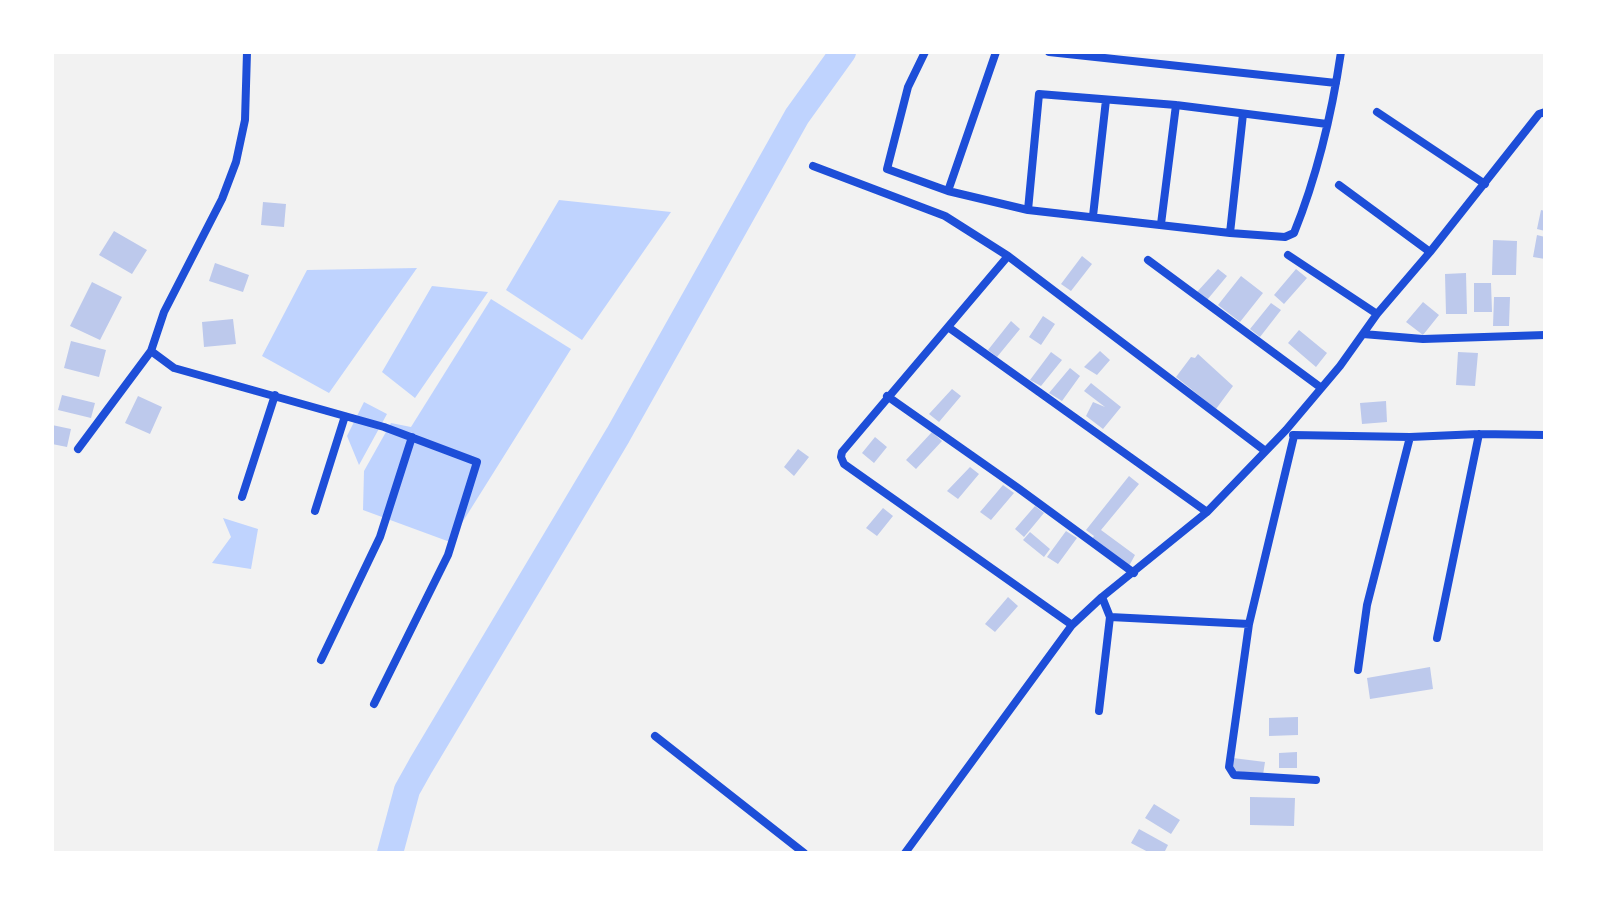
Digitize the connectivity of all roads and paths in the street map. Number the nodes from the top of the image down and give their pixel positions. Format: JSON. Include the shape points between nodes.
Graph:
{"nodes":[{"id":1,"x":247,"y":52,"type":"edge"},
{"id":2,"x":925,"y":52,"type":"edge"},
{"id":3,"x":996,"y":52,"type":"edge"},
{"id":4,"x":1049,"y":52,"type":"edge"},
{"id":5,"x":1341,"y":52,"type":"edge"},
{"id":6,"x":1336,"y":83,"type":"junction"},
{"id":7,"x":1106,"y":100,"type":"junction"},
{"id":8,"x":1176,"y":105,"type":"junction"},
{"id":9,"x":1377,"y":112,"type":"dead end"},
{"id":10,"x":1545,"y":112,"type":"edge"},
{"id":11,"x":1243,"y":114,"type":"junction"},
{"id":12,"x":1327,"y":124,"type":"junction"},
{"id":13,"x":813,"y":166,"type":"dead end"},
{"id":14,"x":1485,"y":184,"type":"junction"},
{"id":15,"x":1339,"y":185,"type":"dead end"},
{"id":16,"x":948,"y":191,"type":"junction"},
{"id":17,"x":1028,"y":210,"type":"junction"},
{"id":18,"x":1093,"y":216,"type":"junction"},
{"id":19,"x":1161,"y":224,"type":"junction"},
{"id":20,"x":1230,"y":233,"type":"junction"},
{"id":21,"x":1430,"y":252,"type":"junction"},
{"id":22,"x":1288,"y":255,"type":"dead end"},
{"id":23,"x":1008,"y":256,"type":"junction"},
{"id":24,"x":1148,"y":260,"type":"dead end"},
{"id":25,"x":1377,"y":314,"type":"junction"},
{"id":26,"x":948,"y":327,"type":"junction"},
{"id":27,"x":1363,"y":334,"type":"junction"},
{"id":28,"x":1545,"y":335,"type":"edge"},
{"id":29,"x":151,"y":351,"type":"junction"},
{"id":30,"x":1320,"y":387,"type":"junction"},
{"id":31,"x":275,"y":395,"type":"junction"},
{"id":32,"x":887,"y":396,"type":"junction"},
{"id":33,"x":345,"y":416,"type":"junction"},
{"id":34,"x":1286,"y":430,"type":"junction"},
{"id":35,"x":1479,"y":434,"type":"junction"},
{"id":36,"x":1545,"y":435,"type":"edge"},
{"id":37,"x":1294,"y":436,"type":"junction"},
{"id":38,"x":412,"y":437,"type":"junction"},
{"id":39,"x":1410,"y":437,"type":"junction"},
{"id":40,"x":78,"y":449,"type":"dead end"},
{"id":41,"x":1264,"y":450,"type":"junction"},
{"id":42,"x":242,"y":497,"type":"dead end"},
{"id":43,"x":315,"y":511,"type":"dead end"},
{"id":44,"x":1207,"y":512,"type":"junction"},
{"id":45,"x":1134,"y":573,"type":"junction"},
{"id":46,"x":1102,"y":597,"type":"junction"},
{"id":47,"x":1110,"y":617,"type":"junction"},
{"id":48,"x":1249,"y":624,"type":"junction"},
{"id":49,"x":1072,"y":625,"type":"junction"},
{"id":50,"x":1437,"y":638,"type":"dead end"},
{"id":51,"x":321,"y":660,"type":"dead end"},
{"id":52,"x":1358,"y":670,"type":"dead end"},
{"id":53,"x":374,"y":704,"type":"dead end"},
{"id":54,"x":1099,"y":711,"type":"dead end"},
{"id":55,"x":655,"y":736,"type":"dead end"},
{"id":56,"x":1316,"y":780,"type":"dead end"},
{"id":57,"x":804,"y":853,"type":"edge"},
{"id":58,"x":905,"y":853,"type":"edge"}],
"edges":[{"from":1,"to":29,"type":"street","via":[[245,120],[236,162],[164,312]]},
{"from":2,"to":16,"type":"street","via":[[908,87],[887,169]]},
{"from":3,"to":16,"type":"street"},
{"from":4,"to":6,"type":"street"},
{"from":5,"to":6,"type":"street"},
{"from":6,"to":12,"type":"street"},
{"from":7,"to":8,"type":"street"},
{"from":7,"to":17,"type":"street","via":[[1039,94]]},
{"from":7,"to":18,"type":"street"},
{"from":8,"to":11,"type":"street"},
{"from":8,"to":19,"type":"street"},
{"from":9,"to":14,"type":"street"},
{"from":10,"to":14,"type":"street"},
{"from":11,"to":12,"type":"street"},
{"from":11,"to":20,"type":"street"},
{"from":12,"to":20,"type":"street","via":[[1294,233]]},
{"from":13,"to":23,"type":"street","via":[[945,216]]},
{"from":14,"to":21,"type":"street"},
{"from":15,"to":21,"type":"street"},
{"from":16,"to":17,"type":"street"},
{"from":17,"to":18,"type":"street"},
{"from":18,"to":19,"type":"street"},
{"from":19,"to":20,"type":"street"},
{"from":21,"to":25,"type":"street"},
{"from":22,"to":25,"type":"street"},
{"from":23,"to":26,"type":"street"},
{"from":23,"to":41,"type":"street"},
{"from":24,"to":30,"type":"street"},
{"from":25,"to":27,"type":"street"},
{"from":26,"to":32,"type":"street"},
{"from":26,"to":44,"type":"street"},
{"from":27,"to":28,"type":"street","via":[[1423,339]]},
{"from":27,"to":30,"type":"street"},
{"from":29,"to":31,"type":"street","via":[[174,368]]},
{"from":29,"to":40,"type":"street"},
{"from":30,"to":34,"type":"street"},
{"from":31,"to":33,"type":"street"},
{"from":31,"to":42,"type":"street"},
{"from":32,"to":45,"type":"street"},
{"from":32,"to":49,"type":"street","via":[[842,452],[844,464]]},
{"from":33,"to":38,"type":"street"},
{"from":33,"to":43,"type":"street"},
{"from":34,"to":37,"type":"street"},
{"from":34,"to":41,"type":"street"},
{"from":35,"to":36,"type":"street"},
{"from":35,"to":39,"type":"street"},
{"from":35,"to":50,"type":"street"},
{"from":37,"to":39,"type":"street"},
{"from":37,"to":48,"type":"street"},
{"from":38,"to":51,"type":"street","via":[[380,537]]},
{"from":38,"to":53,"type":"street","via":[[477,462],[448,555]]},
{"from":39,"to":52,"type":"street","via":[[1367,605]]},
{"from":41,"to":44,"type":"street"},
{"from":44,"to":45,"type":"street"},
{"from":45,"to":46,"type":"street"},
{"from":46,"to":47,"type":"street"},
{"from":46,"to":49,"type":"street"},
{"from":47,"to":48,"type":"street"},
{"from":47,"to":54,"type":"street"},
{"from":48,"to":56,"type":"street","via":[[1230,771]]},
{"from":49,"to":58,"type":"street"},
{"from":55,"to":57,"type":"street"}]}
